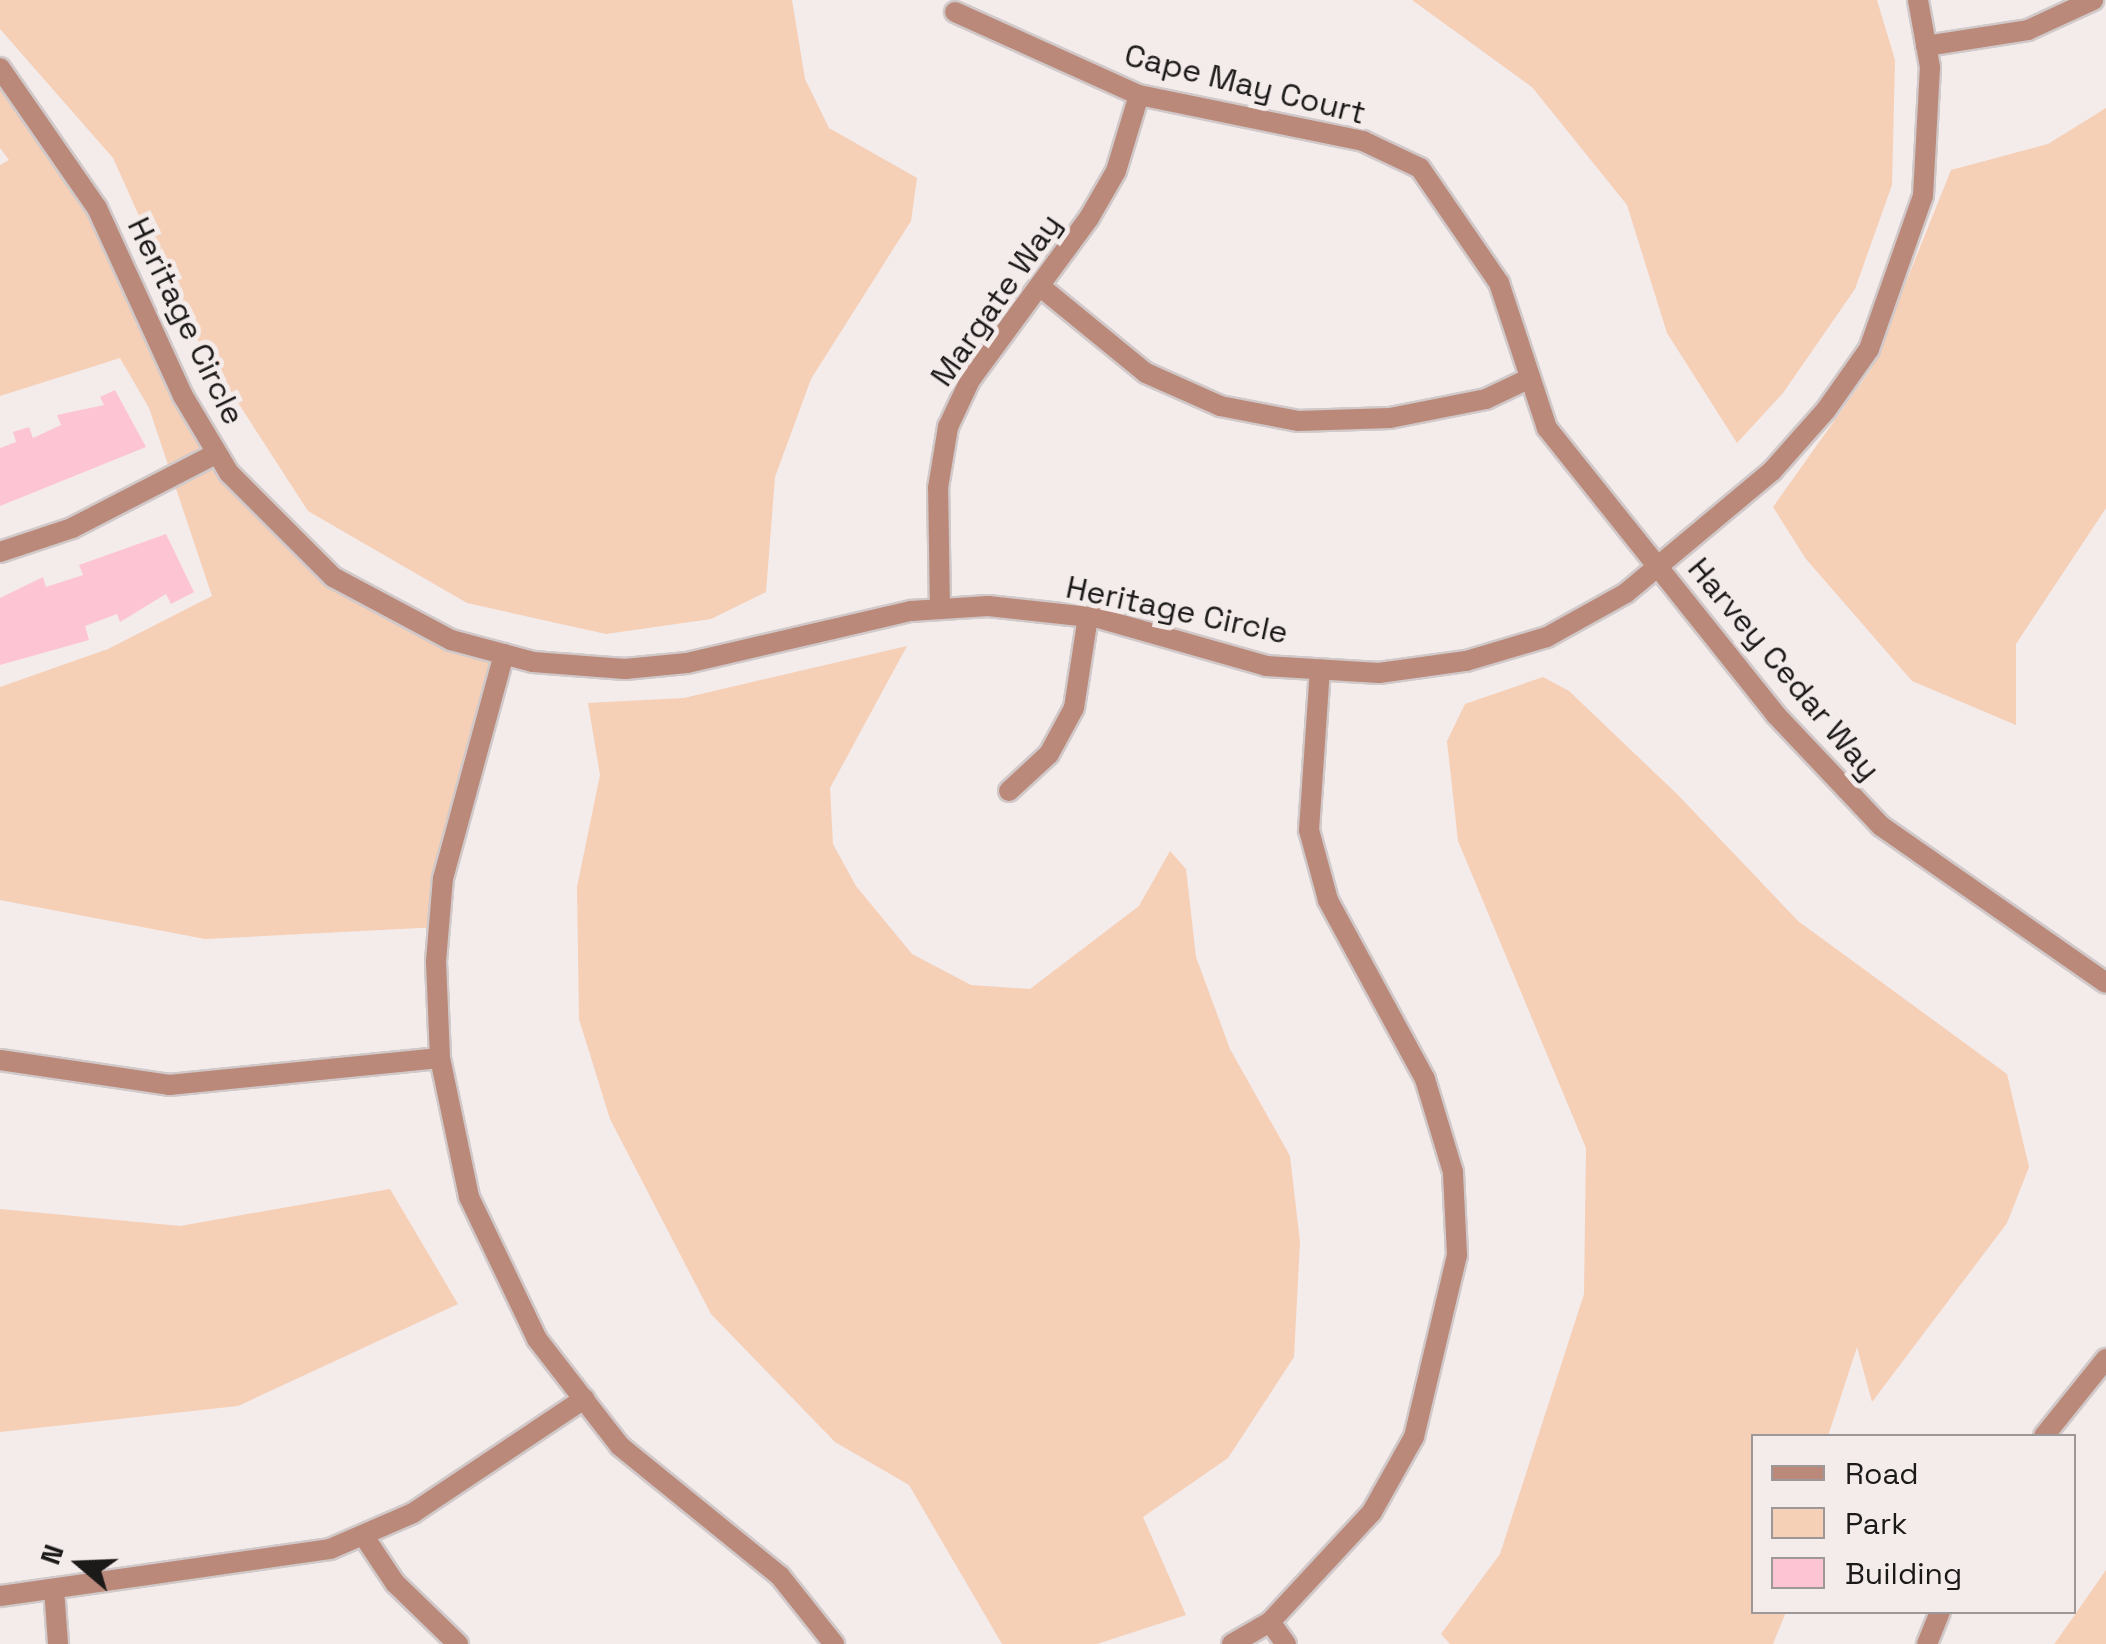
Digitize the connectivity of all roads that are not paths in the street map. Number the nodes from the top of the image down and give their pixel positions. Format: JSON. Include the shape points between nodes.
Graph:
{"nodes":[{"id":1,"x":1918,"y":0,"type":"edge"},
{"id":2,"x":2093,"y":0,"type":"edge"},
{"id":3,"x":955,"y":12,"type":"dead end"},
{"id":4,"x":1926,"y":46,"type":"junction"},
{"id":5,"x":0,"y":68,"type":"edge"},
{"id":6,"x":1139,"y":95,"type":"junction"},
{"id":7,"x":1042,"y":288,"type":"junction"},
{"id":8,"x":1530,"y":378,"type":"junction"},
{"id":9,"x":217,"y":452,"type":"junction"},
{"id":10,"x":0,"y":552,"type":"edge"},
{"id":11,"x":1659,"y":567,"type":"junction"},
{"id":12,"x":940,"y":609,"type":"junction"},
{"id":13,"x":1088,"y":616,"type":"junction"},
{"id":14,"x":504,"y":654,"type":"junction"},
{"id":15,"x":1320,"y":669,"type":"junction"},
{"id":16,"x":1009,"y":791,"type":"dead end"},
{"id":17,"x":2106,"y":984,"type":"edge"},
{"id":18,"x":440,"y":1058,"type":"junction"},
{"id":19,"x":0,"y":1060,"type":"edge"},
{"id":20,"x":2106,"y":1359,"type":"edge"},
{"id":21,"x":584,"y":1399,"type":"junction"},
{"id":22,"x":2046,"y":1434,"type":"edge"},
{"id":23,"x":363,"y":1535,"type":"junction"},
{"id":24,"x":54,"y":1589,"type":"junction"},
{"id":25,"x":0,"y":1596,"type":"edge"},
{"id":26,"x":1939,"y":1614,"type":"edge"},
{"id":27,"x":1270,"y":1622,"type":"junction"},
{"id":28,"x":58,"y":1644,"type":"edge"},
{"id":29,"x":458,"y":1644,"type":"edge"},
{"id":30,"x":834,"y":1644,"type":"edge"},
{"id":31,"x":1232,"y":1644,"type":"edge"},
{"id":32,"x":1286,"y":1644,"type":"edge"},
{"id":33,"x":1928,"y":1644,"type":"edge"}],
"edges":[{"from":1,"to":4,"type":"street","name":"Heritage Circle"},
{"from":2,"to":4,"type":"street","via":[[2028,30]]},
{"from":3,"to":6,"type":"street","name":"Cape May Court"},
{"from":4,"to":11,"type":"street","name":"Heritage Circle","via":[[1931,130],[1923,196],[1869,350],[1772,471]]},
{"from":5,"to":9,"type":"street","name":"Heritage Circle","via":[[97,208]]},
{"from":6,"to":7,"type":"street","name":"Margate Way","via":[[1116,171]]},
{"from":6,"to":8,"type":"street","name":"Cape May Court","via":[[1363,141],[1420,168],[1499,283]]},
{"from":7,"to":8,"type":"street","via":[[1146,373],[1220,406],[1298,422],[1390,418],[1486,399]]},
{"from":7,"to":12,"type":"street","name":"Margate Way","via":[[970,380],[948,427],[938,488]]},
{"from":8,"to":11,"type":"street","name":"Cape May Court","via":[[1547,428]]},
{"from":9,"to":10,"type":"street","via":[[72,528]]},
{"from":9,"to":14,"type":"street","name":"Heritage Circle","via":[[271,522],[333,576],[418,625]]},
{"from":11,"to":15,"type":"street","name":"Heritage Circle","via":[[1547,637],[1466,661],[1378,673]]},
{"from":11,"to":17,"type":"street","name":"Harvey Cedar Way","via":[[1775,714],[1867,813]]},
{"from":12,"to":13,"type":"street","name":"Heritage Circle"},
{"from":12,"to":14,"type":"street","name":"Heritage Circle","via":[[816,630],[687,663],[565,666]]},
{"from":13,"to":15,"type":"street","name":"Heritage Circle","via":[[1266,666]]},
{"from":13,"to":16,"type":"street","via":[[1074,708],[1048,754]]},
{"from":14,"to":18,"type":"street","via":[[443,878]]},
{"from":15,"to":27,"type":"street","via":[[1309,830],[1328,900],[1424,1079],[1452,1172],[1457,1255],[1414,1437],[1372,1512]]},
{"from":18,"to":19,"type":"street","via":[[170,1084]]},
{"from":18,"to":21,"type":"street","via":[[468,1197],[538,1339]]},
{"from":20,"to":22,"type":"street"},
{"from":21,"to":23,"type":"street","via":[[413,1514]]},
{"from":21,"to":30,"type":"street","via":[[620,1446],[780,1576]]},
{"from":23,"to":24,"type":"street","via":[[260,1563]]},
{"from":23,"to":29,"type":"street","via":[[394,1583]]},
{"from":24,"to":25,"type":"street"},
{"from":24,"to":28,"type":"street"},
{"from":26,"to":33,"type":"street"},
{"from":27,"to":31,"type":"street"},
{"from":27,"to":32,"type":"street"}]}
